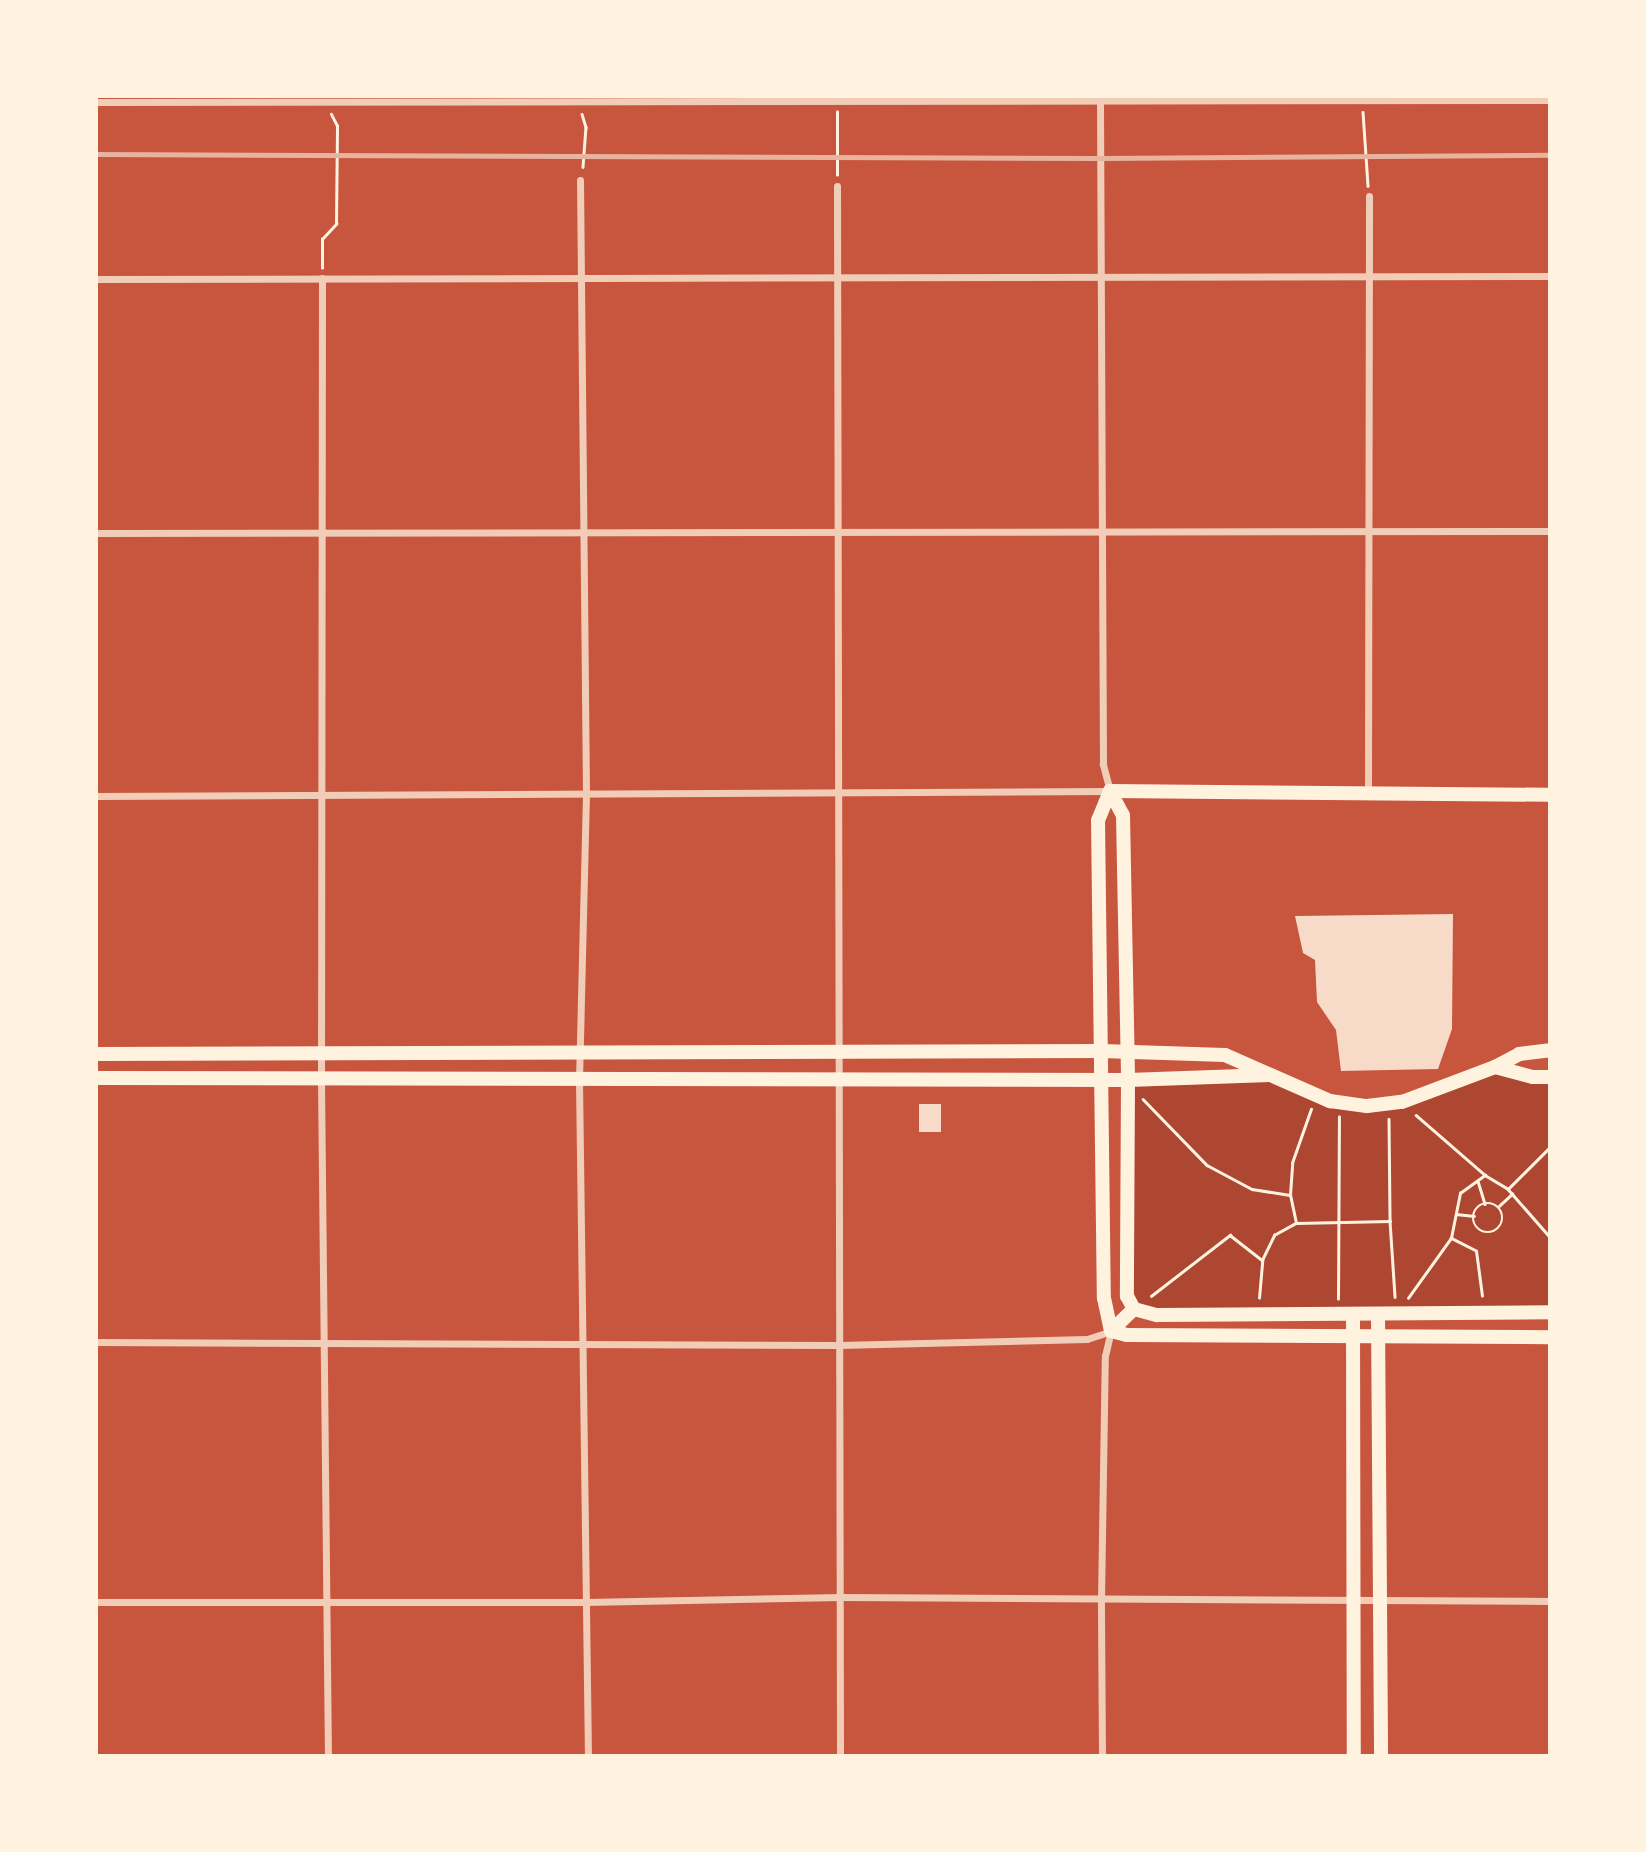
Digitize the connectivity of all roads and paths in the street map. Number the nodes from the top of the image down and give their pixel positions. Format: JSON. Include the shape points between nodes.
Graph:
{"nodes":[{"id":1,"x":837,"y":98,"type":"edge"},
{"id":2,"x":1100,"y":98,"type":"edge"},
{"id":3,"x":1363,"y":98,"type":"edge"},
{"id":4,"x":582,"y":99,"type":"edge"},
{"id":5,"x":323,"y":100,"type":"edge"},
{"id":6,"x":1550,"y":100,"type":"edge"},
{"id":7,"x":96,"y":102,"type":"edge"},
{"id":8,"x":580,"y":180,"type":"joint"},
{"id":9,"x":837,"y":186,"type":"joint"},
{"id":10,"x":1369,"y":196,"type":"joint"},
{"id":11,"x":1550,"y":276,"type":"edge"},
{"id":12,"x":1102,"y":277,"type":"junction"},
{"id":13,"x":1369,"y":277,"type":"junction"},
{"id":14,"x":322,"y":278,"type":"junction"},
{"id":15,"x":581,"y":278,"type":"junction"},
{"id":16,"x":837,"y":278,"type":"junction"},
{"id":17,"x":96,"y":279,"type":"edge"},
{"id":18,"x":1103,"y":531,"type":"junction"},
{"id":19,"x":1369,"y":531,"type":"junction"},
{"id":20,"x":1550,"y":531,"type":"edge"},
{"id":21,"x":838,"y":532,"type":"junction"},
{"id":22,"x":96,"y":533,"type":"edge"},
{"id":23,"x":323,"y":533,"type":"junction"},
{"id":24,"x":584,"y":533,"type":"junction"},
{"id":25,"x":1110,"y":791,"type":"junction"},
{"id":26,"x":323,"y":793,"type":"junction"},
{"id":27,"x":1368,"y":793,"type":"junction"},
{"id":28,"x":586,"y":794,"type":"junction"},
{"id":29,"x":838,"y":794,"type":"junction"},
{"id":30,"x":1550,"y":795,"type":"edge"},
{"id":31,"x":96,"y":796,"type":"edge"},
{"id":32,"x":1550,"y":1050,"type":"edge"},
{"id":33,"x":839,"y":1052,"type":"junction"},
{"id":34,"x":1102,"y":1052,"type":"junction"},
{"id":35,"x":1128,"y":1052,"type":"junction"},
{"id":36,"x":96,"y":1054,"type":"edge"},
{"id":37,"x":580,"y":1054,"type":"junction"},
{"id":38,"x":321,"y":1055,"type":"junction"},
{"id":39,"x":1496,"y":1067,"type":"junction"},
{"id":40,"x":1271,"y":1075,"type":"junction"},
{"id":41,"x":1550,"y":1077,"type":"edge"},
{"id":42,"x":96,"y":1079,"type":"edge"},
{"id":43,"x":839,"y":1079,"type":"junction"},
{"id":44,"x":1102,"y":1079,"type":"junction"},
{"id":45,"x":321,"y":1080,"type":"junction"},
{"id":46,"x":579,"y":1080,"type":"junction"},
{"id":47,"x":1128,"y":1080,"type":"junction"},
{"id":48,"x":1316,"y":1096,"type":"junction"},
{"id":49,"x":1339,"y":1103,"type":"junction"},
{"id":50,"x":1395,"y":1104,"type":"junction"},
{"id":51,"x":1550,"y":1147,"type":"edge"},
{"id":52,"x":1485,"y":1175,"type":"junction"},
{"id":53,"x":1478,"y":1181,"type":"junction"},
{"id":54,"x":1508,"y":1189,"type":"junction"},
{"id":55,"x":1512,"y":1194,"type":"junction"},
{"id":56,"x":1290,"y":1195,"type":"junction"},
{"id":57,"x":1485,"y":1203,"type":"junction"},
{"id":58,"x":1499,"y":1207,"type":"junction"},
{"id":59,"x":1455,"y":1214,"type":"junction"},
{"id":60,"x":1474,"y":1216,"type":"junction"},
{"id":61,"x":1338,"y":1220,"type":"junction"},
{"id":62,"x":1390,"y":1221,"type":"junction"},
{"id":63,"x":1296,"y":1223,"type":"junction"},
{"id":64,"x":1550,"y":1237,"type":"edge"},
{"id":65,"x":1451,"y":1238,"type":"junction"},
{"id":66,"x":1262,"y":1260,"type":"junction"},
{"id":67,"x":1134,"y":1309,"type":"junction"},
{"id":68,"x":1484,"y":1312,"type":"junction"},
{"id":69,"x":1550,"y":1312,"type":"edge"},
{"id":70,"x":1257,"y":1315,"type":"junction"},
{"id":71,"x":1345,"y":1315,"type":"junction"},
{"id":72,"x":1378,"y":1315,"type":"junction"},
{"id":73,"x":1397,"y":1315,"type":"junction"},
{"id":74,"x":1111,"y":1331,"type":"junction"},
{"id":75,"x":1353,"y":1337,"type":"junction"},
{"id":76,"x":1379,"y":1337,"type":"junction"},
{"id":77,"x":1550,"y":1337,"type":"edge"},
{"id":78,"x":324,"y":1341,"type":"junction"},
{"id":79,"x":96,"y":1342,"type":"edge"},
{"id":80,"x":584,"y":1345,"type":"junction"},
{"id":81,"x":839,"y":1345,"type":"junction"},
{"id":82,"x":840,"y":1598,"type":"junction"},
{"id":83,"x":1101,"y":1601,"type":"junction"},
{"id":84,"x":1354,"y":1601,"type":"junction"},
{"id":85,"x":1379,"y":1601,"type":"junction"},
{"id":86,"x":1550,"y":1601,"type":"edge"},
{"id":87,"x":96,"y":1602,"type":"edge"},
{"id":88,"x":326,"y":1602,"type":"junction"},
{"id":89,"x":586,"y":1602,"type":"junction"},
{"id":90,"x":328,"y":1756,"type":"edge"},
{"id":91,"x":588,"y":1756,"type":"edge"},
{"id":92,"x":840,"y":1756,"type":"edge"},
{"id":93,"x":1102,"y":1756,"type":"edge"},
{"id":94,"x":1354,"y":1756,"type":"edge"},
{"id":95,"x":1381,"y":1756,"type":"edge"}],
"edges":[{"from":1,"to":2,"type":"street"},
{"from":1,"to":4,"type":"street"},
{"from":1,"to":9,"type":"path"},
{"from":2,"to":3,"type":"street"},
{"from":2,"to":12,"type":"street"},
{"from":3,"to":6,"type":"street"},
{"from":3,"to":10,"type":"path"},
{"from":4,"to":5,"type":"street"},
{"from":4,"to":8,"type":"path","via":[[581,119],[586,127]]},
{"from":5,"to":7,"type":"street"},
{"from":5,"to":14,"type":"path","via":[[337,126],[336,224],[322,239]]},
{"from":8,"to":15,"type":"street"},
{"from":9,"to":16,"type":"street"},
{"from":10,"to":13,"type":"street"},
{"from":11,"to":13,"type":"street"},
{"from":12,"to":13,"type":"street"},
{"from":12,"to":16,"type":"street"},
{"from":12,"to":18,"type":"street"},
{"from":13,"to":19,"type":"street"},
{"from":14,"to":15,"type":"street"},
{"from":14,"to":17,"type":"street"},
{"from":14,"to":23,"type":"street"},
{"from":15,"to":16,"type":"street"},
{"from":15,"to":24,"type":"street"},
{"from":16,"to":21,"type":"street"},
{"from":18,"to":19,"type":"street"},
{"from":18,"to":21,"type":"street"},
{"from":18,"to":25,"type":"street","via":[[1103,764]]},
{"from":19,"to":20,"type":"street"},
{"from":19,"to":27,"type":"street"},
{"from":21,"to":24,"type":"street"},
{"from":21,"to":29,"type":"street"},
{"from":22,"to":23,"type":"street"},
{"from":23,"to":24,"type":"street"},
{"from":23,"to":26,"type":"street"},
{"from":24,"to":28,"type":"street"},
{"from":25,"to":27,"type":"main road"},
{"from":25,"to":29,"type":"street"},
{"from":25,"to":34,"type":"main road","via":[[1098,820]]},
{"from":25,"to":35,"type":"main road","via":[[1124,816]]},
{"from":26,"to":28,"type":"street"},
{"from":26,"to":31,"type":"street"},
{"from":26,"to":38,"type":"street"},
{"from":27,"to":30,"type":"main road"},
{"from":28,"to":29,"type":"street"},
{"from":28,"to":37,"type":"street"},
{"from":29,"to":33,"type":"street"},
{"from":32,"to":39,"type":"main road","via":[[1520,1054]]},
{"from":33,"to":34,"type":"main road"},
{"from":33,"to":37,"type":"main road"},
{"from":33,"to":43,"type":"street"},
{"from":34,"to":35,"type":"main road"},
{"from":34,"to":44,"type":"main road"},
{"from":35,"to":40,"type":"main road","via":[[1225,1055]]},
{"from":35,"to":47,"type":"main road"},
{"from":36,"to":38,"type":"main road"},
{"from":37,"to":38,"type":"main road"},
{"from":37,"to":46,"type":"street"},
{"from":38,"to":45,"type":"street"},
{"from":39,"to":41,"type":"main road"},
{"from":39,"to":50,"type":"main road"},
{"from":40,"to":47,"type":"main road"},
{"from":40,"to":48,"type":"main road"},
{"from":42,"to":45,"type":"main road"},
{"from":43,"to":44,"type":"main road"},
{"from":43,"to":46,"type":"main road"},
{"from":43,"to":81,"type":"street"},
{"from":44,"to":47,"type":"main road"},
{"from":44,"to":74,"type":"main road","via":[[1104,1298]]},
{"from":45,"to":46,"type":"main road"},
{"from":45,"to":78,"type":"street"},
{"from":46,"to":80,"type":"street"},
{"from":47,"to":56,"type":"path","via":[[1207,1165],[1252,1189]]},
{"from":47,"to":67,"type":"main road","via":[[1127,1296]]},
{"from":48,"to":49,"type":"main road"},
{"from":48,"to":56,"type":"path","via":[[1292,1163]]},
{"from":49,"to":50,"type":"main road"},
{"from":49,"to":61,"type":"path"},
{"from":50,"to":52,"type":"path"},
{"from":50,"to":62,"type":"path"},
{"from":51,"to":54,"type":"path"},
{"from":52,"to":53,"type":"path"},
{"from":52,"to":54,"type":"path"},
{"from":53,"to":57,"type":"path"},
{"from":53,"to":59,"type":"path","via":[[1460,1194]]},
{"from":54,"to":55,"type":"path"},
{"from":55,"to":58,"type":"path"},
{"from":55,"to":64,"type":"path"},
{"from":56,"to":63,"type":"path"},
{"from":57,"to":58,"type":"path"},
{"from":57,"to":60,"type":"path"},
{"from":58,"to":60,"type":"path","via":[[1503,1220],[1496,1231],[1482,1231]]},
{"from":59,"to":60,"type":"path"},
{"from":59,"to":65,"type":"path"},
{"from":61,"to":62,"type":"path"},
{"from":61,"to":63,"type":"path"},
{"from":61,"to":71,"type":"path"},
{"from":62,"to":73,"type":"path"},
{"from":63,"to":66,"type":"path","via":[[1274,1235]]},
{"from":65,"to":68,"type":"path","via":[[1476,1251]]},
{"from":65,"to":73,"type":"path"},
{"from":66,"to":67,"type":"path","via":[[1230,1235]]},
{"from":66,"to":70,"type":"path"},
{"from":67,"to":70,"type":"main road","via":[[1157,1315]]},
{"from":67,"to":74,"type":"main road"},
{"from":68,"to":69,"type":"main road"},
{"from":68,"to":73,"type":"main road"},
{"from":70,"to":71,"type":"main road"},
{"from":71,"to":72,"type":"main road"},
{"from":71,"to":75,"type":"main road"},
{"from":72,"to":73,"type":"main road"},
{"from":72,"to":76,"type":"main road"},
{"from":74,"to":75,"type":"main road","via":[[1127,1335]]},
{"from":74,"to":81,"type":"street","via":[[1087,1339]]},
{"from":74,"to":83,"type":"street","via":[[1105,1356]]},
{"from":75,"to":76,"type":"main road"},
{"from":75,"to":84,"type":"main road"},
{"from":76,"to":77,"type":"main road"},
{"from":76,"to":85,"type":"main road"},
{"from":78,"to":79,"type":"street"},
{"from":78,"to":80,"type":"street"},
{"from":78,"to":88,"type":"street"},
{"from":80,"to":81,"type":"street"},
{"from":80,"to":89,"type":"street"},
{"from":81,"to":82,"type":"street"},
{"from":82,"to":83,"type":"street"},
{"from":82,"to":89,"type":"street"},
{"from":82,"to":92,"type":"street"},
{"from":83,"to":84,"type":"street"},
{"from":83,"to":93,"type":"street"},
{"from":84,"to":85,"type":"street"},
{"from":84,"to":94,"type":"main road"},
{"from":85,"to":86,"type":"street"},
{"from":85,"to":95,"type":"main road"},
{"from":87,"to":88,"type":"street"},
{"from":88,"to":89,"type":"street"},
{"from":88,"to":90,"type":"street"},
{"from":89,"to":91,"type":"street"}]}
